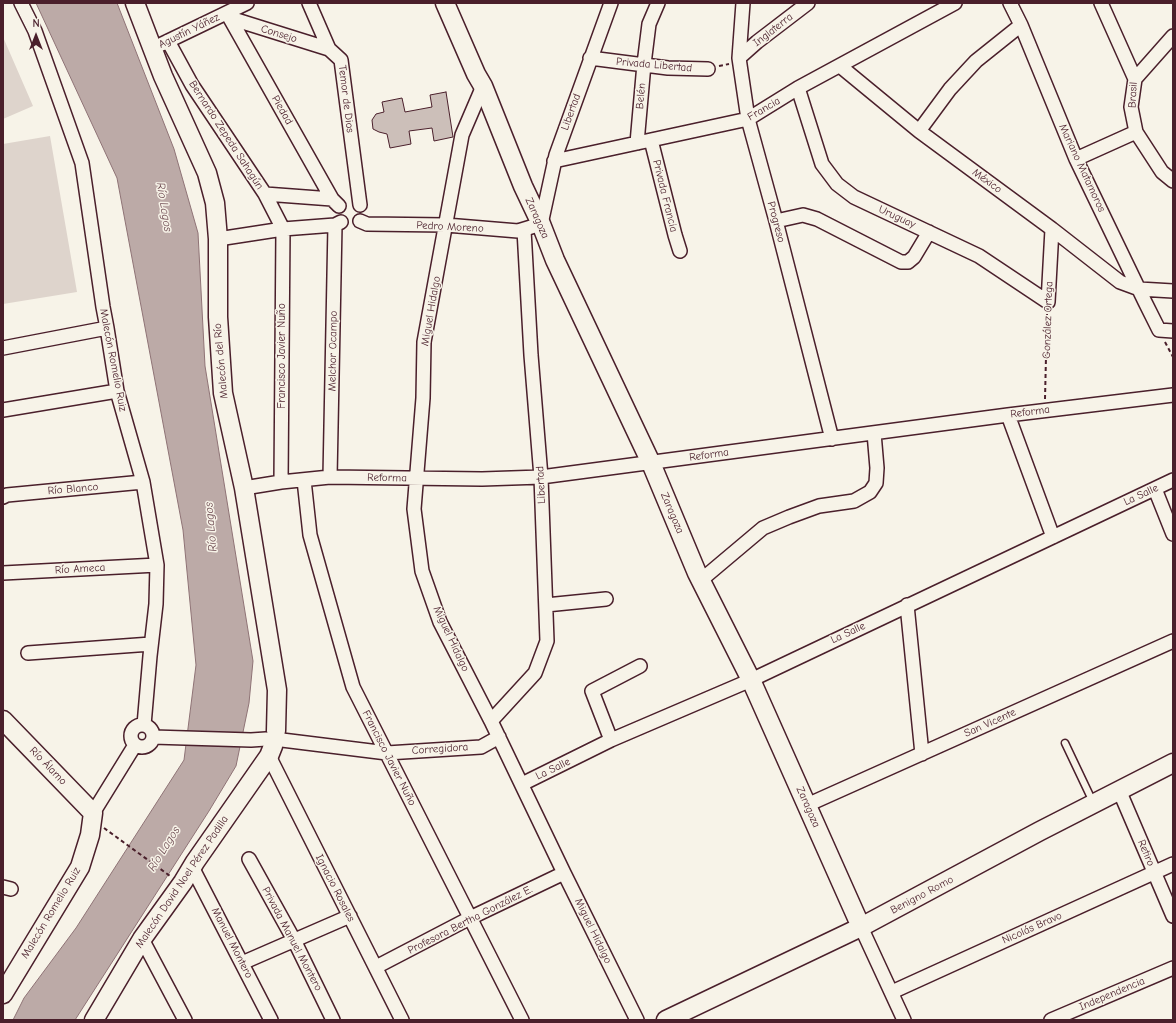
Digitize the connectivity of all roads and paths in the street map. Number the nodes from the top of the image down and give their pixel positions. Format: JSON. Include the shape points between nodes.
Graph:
{"nodes":[{"id":1,"x":21,"y":3,"type":"edge"},
{"id":2,"x":135,"y":3,"type":"edge"},
{"id":3,"x":247,"y":3,"type":"edge"},
{"id":4,"x":309,"y":3,"type":"edge"},
{"id":5,"x":445,"y":3,"type":"edge"},
{"id":6,"x":611,"y":3,"type":"edge"},
{"id":7,"x":658,"y":3,"type":"edge"},
{"id":8,"x":743,"y":3,"type":"edge"},
{"id":9,"x":808,"y":3,"type":"edge"},
{"id":10,"x":955,"y":3,"type":"edge"},
{"id":11,"x":1010,"y":3,"type":"edge"},
{"id":12,"x":1101,"y":3,"type":"edge"},
{"id":13,"x":228,"y":16,"type":"junction"},
{"id":14,"x":1021,"y":25,"type":"junction"},
{"id":15,"x":1173,"y":36,"type":"edge"},
{"id":16,"x":161,"y":45,"type":"junction"},
{"id":17,"x":329,"y":49,"type":"junction"},
{"id":18,"x":590,"y":58,"type":"junction"},
{"id":19,"x":739,"y":58,"type":"junction"},
{"id":20,"x":644,"y":64,"type":"junction"},
{"id":21,"x":840,"y":66,"type":"junction"},
{"id":22,"x":708,"y":69,"type":"joint"},
{"id":23,"x":1135,"y":79,"type":"junction"},
{"id":24,"x":483,"y":86,"type":"junction"},
{"id":25,"x":798,"y":88,"type":"junction"},
{"id":26,"x":748,"y":119,"type":"junction"},
{"id":27,"x":919,"y":131,"type":"junction"},
{"id":28,"x":1136,"y":132,"type":"junction"},
{"id":29,"x":651,"y":140,"type":"junction"},
{"id":30,"x":637,"y":143,"type":"junction"},
{"id":31,"x":1076,"y":159,"type":"junction"},
{"id":32,"x":554,"y":161,"type":"junction"},
{"id":33,"x":1173,"y":181,"type":"edge"},
{"id":34,"x":265,"y":194,"type":"junction"},
{"id":35,"x":336,"y":202,"type":"junction"},
{"id":36,"x":360,"y":205,"type":"junction"},
{"id":37,"x":360,"y":221,"type":"junction"},
{"id":38,"x":776,"y":221,"type":"junction"},
{"id":39,"x":338,"y":224,"type":"junction"},
{"id":40,"x":446,"y":225,"type":"junction"},
{"id":41,"x":532,"y":227,"type":"junction"},
{"id":42,"x":283,"y":229,"type":"junction"},
{"id":43,"x":1052,"y":229,"type":"junction"},
{"id":44,"x":929,"y":232,"type":"junction"},
{"id":45,"x":218,"y":239,"type":"junction"},
{"id":46,"x":680,"y":251,"type":"dead end"},
{"id":47,"x":1139,"y":289,"type":"junction"},
{"id":48,"x":1173,"y":292,"type":"edge"},
{"id":49,"x":1048,"y":302,"type":"junction"},
{"id":50,"x":108,"y":328,"type":"junction"},
{"id":51,"x":1173,"y":331,"type":"edge"},
{"id":52,"x":3,"y":348,"type":"edge"},
{"id":53,"x":118,"y":391,"type":"junction"},
{"id":54,"x":1173,"y":395,"type":"edge"},
{"id":55,"x":3,"y":410,"type":"edge"},
{"id":56,"x":1044,"y":410,"type":"junction"},
{"id":57,"x":1008,"y":415,"type":"junction"},
{"id":58,"x":874,"y":433,"type":"junction"},
{"id":59,"x":832,"y":439,"type":"junction"},
{"id":60,"x":651,"y":463,"type":"junction"},
{"id":61,"x":330,"y":478,"type":"junction"},
{"id":62,"x":416,"y":478,"type":"junction"},
{"id":63,"x":541,"y":478,"type":"junction"},
{"id":64,"x":304,"y":480,"type":"junction"},
{"id":65,"x":1173,"y":480,"type":"edge"},
{"id":66,"x":143,"y":482,"type":"junction"},
{"id":67,"x":281,"y":482,"type":"junction"},
{"id":68,"x":244,"y":488,"type":"junction"},
{"id":69,"x":1155,"y":489,"type":"junction"},
{"id":70,"x":3,"y":497,"type":"edge"},
{"id":71,"x":1173,"y":534,"type":"edge"},
{"id":72,"x":1053,"y":537,"type":"junction"},
{"id":73,"x":157,"y":565,"type":"junction"},
{"id":74,"x":3,"y":573,"type":"edge"},
{"id":75,"x":700,"y":580,"type":"junction"},
{"id":76,"x":606,"y":599,"type":"dead end"},
{"id":77,"x":546,"y":605,"type":"junction"},
{"id":78,"x":907,"y":605,"type":"junction"},
{"id":79,"x":1173,"y":641,"type":"edge"},
{"id":80,"x":151,"y":644,"type":"junction"},
{"id":81,"x":28,"y":653,"type":"dead end"},
{"id":82,"x":640,"y":666,"type":"dead end"},
{"id":83,"x":750,"y":680,"type":"junction"},
{"id":84,"x":3,"y":720,"type":"edge"},
{"id":85,"x":491,"y":721,"type":"junction"},
{"id":86,"x":144,"y":725,"type":"junction"},
{"id":87,"x":153,"y":737,"type":"junction"},
{"id":88,"x":499,"y":737,"type":"junction"},
{"id":89,"x":611,"y":740,"type":"junction"},
{"id":90,"x":270,"y":742,"type":"junction"},
{"id":91,"x":1066,"y":743,"type":"dead end"},
{"id":92,"x":136,"y":745,"type":"junction"},
{"id":93,"x":387,"y":753,"type":"junction"},
{"id":94,"x":922,"y":754,"type":"junction"},
{"id":95,"x":1173,"y":762,"type":"edge"},
{"id":96,"x":522,"y":784,"type":"junction"},
{"id":97,"x":1119,"y":790,"type":"junction"},
{"id":98,"x":1094,"y":803,"type":"junction"},
{"id":99,"x":807,"y":805,"type":"junction"},
{"id":100,"x":93,"y":813,"type":"junction"},
{"id":101,"x":118,"y":837,"type":"dead end"},
{"id":102,"x":249,"y":859,"type":"dead end"},
{"id":103,"x":1173,"y":864,"type":"edge"},
{"id":104,"x":192,"y":867,"type":"junction"},
{"id":105,"x":1154,"y":872,"type":"junction"},
{"id":106,"x":564,"y":873,"type":"junction"},
{"id":107,"x":173,"y":878,"type":"dead end"},
{"id":108,"x":350,"y":916,"type":"junction"},
{"id":109,"x":1173,"y":916,"type":"edge"},
{"id":110,"x":470,"y":918,"type":"junction"},
{"id":111,"x":861,"y":928,"type":"junction"},
{"id":112,"x":142,"y":939,"type":"junction"},
{"id":113,"x":294,"y":940,"type":"junction"},
{"id":114,"x":242,"y":963,"type":"junction"},
{"id":115,"x":376,"y":967,"type":"junction"},
{"id":116,"x":1173,"y":968,"type":"edge"},
{"id":117,"x":892,"y":992,"type":"junction"},
{"id":118,"x":3,"y":994,"type":"edge"},
{"id":119,"x":1058,"y":1019,"type":"edge"},
{"id":120,"x":94,"y":1020,"type":"edge"},
{"id":121,"x":185,"y":1020,"type":"edge"},
{"id":122,"x":271,"y":1020,"type":"edge"},
{"id":123,"x":333,"y":1020,"type":"edge"},
{"id":124,"x":402,"y":1020,"type":"edge"},
{"id":125,"x":522,"y":1020,"type":"edge"},
{"id":126,"x":637,"y":1020,"type":"edge"},
{"id":127,"x":666,"y":1020,"type":"edge"},
{"id":128,"x":904,"y":1020,"type":"edge"}],
"edges":[{"from":1,"to":50,"type":"street","name":"Malecón Romelio Ruiz","via":[[35,31],[82,163]]},
{"from":2,"to":16,"type":"street","name":"Malecón del Río"},
{"from":3,"to":13,"type":"street","name":"Agustín Yáñez"},
{"from":4,"to":17,"type":"street","name":"Temor de Dios"},
{"from":5,"to":24,"type":"street","name":"Zaragoza"},
{"from":6,"to":18,"type":"street","name":"Libertad"},
{"from":7,"to":20,"type":"street","name":"Belén","via":[[650,24]]},
{"from":8,"to":19,"type":"street","name":"Progreso"},
{"from":9,"to":19,"type":"street","name":"Inglaterra"},
{"from":10,"to":21,"type":"street","name":"Francia"},
{"from":11,"to":14,"type":"street","name":"Mariano Matamoros"},
{"from":12,"to":23,"type":"street","name":"Brasil"},
{"from":13,"to":16,"type":"street","name":"Agustín Yáñez"},
{"from":13,"to":17,"type":"street","name":"Consejo"},
{"from":13,"to":35,"type":"street","name":"Piedad"},
{"from":14,"to":27,"type":"street","via":[[976,61],[950,89]]},
{"from":14,"to":31,"type":"street","name":"Mariano Matamoros"},
{"from":15,"to":23,"type":"street"},
{"from":16,"to":34,"type":"street","name":"Bernardo Zepeda Sahagún","via":[[192,85]]},
{"from":16,"to":45,"type":"street","name":"Malecón del Río","via":[[163,76],[207,173],[216,204]]},
{"from":17,"to":36,"type":"street","name":"Temor de Dios","via":[[341,60]]},
{"from":18,"to":20,"type":"street","name":"Privada Libertad"},
{"from":18,"to":32,"type":"street","name":"Libertad"},
{"from":19,"to":22,"type":"path","name":"Privada Libertad","via":[[728,65]]},
{"from":19,"to":26,"type":"street","name":"Progreso"},
{"from":20,"to":22,"type":"street","name":"Privada Libertad","via":[[668,68]]},
{"from":20,"to":30,"type":"street","name":"Belén"},
{"from":21,"to":25,"type":"street","name":"Francia"},
{"from":21,"to":27,"type":"street","name":"México"},
{"from":23,"to":28,"type":"street","name":"Brasil","via":[[1131,107]]},
{"from":24,"to":40,"type":"street","name":"Miguel Hidalgo","via":[[462,135]]},
{"from":24,"to":41,"type":"street","name":"Zaragoza","via":[[523,186]]},
{"from":25,"to":26,"type":"street","name":"Francia"},
{"from":25,"to":44,"type":"street","name":"Uruguay","via":[[822,164],[837,184],[854,197]]},
{"from":26,"to":29,"type":"street","name":"Francia"},
{"from":26,"to":38,"type":"street","name":"Progreso"},
{"from":27,"to":43,"type":"street","name":"México"},
{"from":28,"to":31,"type":"street"},
{"from":28,"to":33,"type":"street","name":"Brasil","via":[[1162,172]]},
{"from":29,"to":30,"type":"street","name":"Francia"},
{"from":29,"to":46,"type":"street","name":"Privada Francia"},
{"from":30,"to":32,"type":"street","name":"Francia"},
{"from":31,"to":47,"type":"street","name":"Mariano Matamoros"},
{"from":32,"to":41,"type":"street","name":"Libertad"},
{"from":34,"to":35,"type":"street"},
{"from":34,"to":42,"type":"street","name":"Bernardo Zepeda Sahagún"},
{"from":35,"to":36,"type":"street","via":[[349,200]]},
{"from":35,"to":39,"type":"street"},
{"from":36,"to":37,"type":"street"},
{"from":37,"to":39,"type":"street","via":[[353,225]]},
{"from":37,"to":40,"type":"street","name":"Pedro Moreno","via":[[367,224]]},
{"from":38,"to":44,"type":"street","via":[[803,214],[901,262],[908,262],[914,257]]},
{"from":38,"to":59,"type":"street","name":"Progreso"},
{"from":39,"to":42,"type":"street"},
{"from":39,"to":61,"type":"street","name":"Melchor Ocampo"},
{"from":40,"to":41,"type":"street","name":"Pedro Moreno","via":[[518,231]]},
{"from":40,"to":62,"type":"street","name":"Miguel Hidalgo","via":[[424,342],[423,398]]},
{"from":41,"to":60,"type":"street","name":"Zaragoza","via":[[555,260]]},
{"from":41,"to":63,"type":"street","name":"Libertad","via":[[531,355]]},
{"from":42,"to":45,"type":"street"},
{"from":42,"to":67,"type":"street","name":"Francisco Javier Nuño"},
{"from":43,"to":47,"type":"street","name":"México","via":[[1120,282]]},
{"from":43,"to":49,"type":"street","name":"González Ortega"},
{"from":44,"to":49,"type":"street","name":"Uruguay","via":[[979,256]]},
{"from":45,"to":68,"type":"street","name":"Malecón del Río","via":[[218,317],[223,393]]},
{"from":47,"to":48,"type":"street","name":"México"},
{"from":47,"to":51,"type":"street","name":"Mariano Matamoros","via":[[1159,330]]},
{"from":49,"to":56,"type":"path","name":"González Ortega"},
{"from":50,"to":52,"type":"street"},
{"from":50,"to":53,"type":"street","name":"Malecón Romelio Ruiz"},
{"from":53,"to":55,"type":"street"},
{"from":53,"to":66,"type":"street","name":"Malecón Romelio Ruiz"},
{"from":54,"to":56,"type":"street","name":"Reforma"},
{"from":56,"to":57,"type":"street","name":"Reforma"},
{"from":57,"to":58,"type":"street","name":"Reforma"},
{"from":57,"to":72,"type":"street"},
{"from":58,"to":59,"type":"street","name":"Reforma"},
{"from":58,"to":75,"type":"street","via":[[876,483],[870,492],[854,501],[819,506],[763,528]]},
{"from":59,"to":60,"type":"street","name":"Reforma"},
{"from":60,"to":63,"type":"street","name":"Reforma"},
{"from":60,"to":75,"type":"street","name":"Zaragoza"},
{"from":61,"to":62,"type":"street","name":"Reforma"},
{"from":61,"to":64,"type":"street","name":"Reforma"},
{"from":62,"to":63,"type":"street","name":"Reforma"},
{"from":62,"to":85,"type":"street","name":"Miguel Hidalgo","via":[[414,509],[422,571],[440,622]]},
{"from":63,"to":77,"type":"street","name":"Libertad"},
{"from":64,"to":67,"type":"street","name":"Reforma"},
{"from":64,"to":93,"type":"street","name":"Francisco Javier Nuño","via":[[310,535],[353,687]]},
{"from":65,"to":69,"type":"street","name":"La Salle"},
{"from":66,"to":70,"type":"street","name":"Río Blanco"},
{"from":66,"to":73,"type":"street","name":"Malecón Romelio Ruiz"},
{"from":67,"to":68,"type":"street","name":"Reforma"},
{"from":68,"to":90,"type":"street","name":"Malecón del Río","via":[[277,690]]},
{"from":69,"to":71,"type":"street"},
{"from":69,"to":72,"type":"street","name":"La Salle"},
{"from":72,"to":78,"type":"street","name":"La Salle"},
{"from":73,"to":74,"type":"street","name":"Río Ameca"},
{"from":73,"to":80,"type":"street","name":"Malecón Romelio Ruiz"},
{"from":75,"to":83,"type":"street","name":"Zaragoza"},
{"from":76,"to":77,"type":"street"},
{"from":77,"to":85,"type":"street","name":"Libertad","via":[[547,641],[535,674]]},
{"from":78,"to":83,"type":"street","name":"La Salle"},
{"from":78,"to":94,"type":"street"},
{"from":79,"to":94,"type":"street","name":"San Vicente"},
{"from":80,"to":81,"type":"street"},
{"from":80,"to":86,"type":"street","name":"Malecón Romelio Ruiz"},
{"from":82,"to":89,"type":"street","via":[[592,691]]},
{"from":83,"to":89,"type":"street","name":"La Salle"},
{"from":83,"to":99,"type":"street","name":"Zaragoza"},
{"from":84,"to":100,"type":"street","name":"Río Álamo"},
{"from":85,"to":88,"type":"street","name":"Miguel Hidalgo"},
{"from":86,"to":87,"type":"street","via":[[150,728]]},
{"from":86,"to":92,"type":"street","via":[[136,726],[131,732],[131,739]]},
{"from":87,"to":90,"type":"street","name":"Corregidora"},
{"from":87,"to":92,"type":"street","via":[[146,746]]},
{"from":88,"to":93,"type":"street","name":"Corregidora","via":[[481,747]]},
{"from":88,"to":96,"type":"street","name":"Miguel Hidalgo"},
{"from":89,"to":96,"type":"street","name":"La Salle"},
{"from":90,"to":93,"type":"street","name":"Corregidora"},
{"from":90,"to":104,"type":"street","name":"Malecón David Noel Pérez Padilla"},
{"from":90,"to":108,"type":"street","name":"Ignacio Rosales"},
{"from":91,"to":98,"type":"lane"},
{"from":92,"to":100,"type":"street","name":"Malecón Romelio Ruiz"},
{"from":93,"to":110,"type":"street","name":"Francisco Javier Nuño"},
{"from":94,"to":99,"type":"street","name":"San Vicente"},
{"from":95,"to":97,"type":"street","name":"Benigno Romo"},
{"from":96,"to":106,"type":"street","name":"Miguel Hidalgo"},
{"from":97,"to":98,"type":"street","name":"Benigno Romo"},
{"from":97,"to":105,"type":"street","name":"Retiro"},
{"from":98,"to":111,"type":"street","name":"Benigno Romo"},
{"from":99,"to":111,"type":"street","name":"Zaragoza"},
{"from":100,"to":118,"type":"street","name":"Malecón Romelio Ruiz","via":[[80,867]]},
{"from":101,"to":107,"type":"path"},
{"from":102,"to":113,"type":"street","name":"Privada Manuel Montero"},
{"from":103,"to":105,"type":"street","name":"Nicolás Bravo"},
{"from":104,"to":112,"type":"street","name":"Malecón David Noel Pérez Padilla"},
{"from":104,"to":114,"type":"street","name":"Manuel Montero"},
{"from":105,"to":109,"type":"street","name":"Retiro"},
{"from":105,"to":117,"type":"street","name":"Nicolás Bravo"},
{"from":106,"to":110,"type":"street","name":"Profesora Bertha González E."},
{"from":106,"to":126,"type":"street","name":"Miguel Hidalgo"},
{"from":108,"to":113,"type":"street"},
{"from":108,"to":115,"type":"street","name":"Ignacio Rosales"},
{"from":110,"to":115,"type":"street","name":"Profesora Bertha González E."},
{"from":110,"to":125,"type":"street","name":"Francisco Javier Nuño"},
{"from":111,"to":117,"type":"street","name":"Zaragoza"},
{"from":111,"to":127,"type":"street","name":"Benigno Romo"},
{"from":112,"to":120,"type":"street","name":"Malecón David Noel Pérez Padilla"},
{"from":112,"to":121,"type":"street"},
{"from":113,"to":114,"type":"street"},
{"from":113,"to":123,"type":"street","name":"Privada Manuel Montero"},
{"from":114,"to":122,"type":"street","name":"Manuel Montero"},
{"from":115,"to":124,"type":"street","name":"Ignacio Rosales"},
{"from":116,"to":119,"type":"street","name":"Independencia"},
{"from":117,"to":128,"type":"street","name":"Zaragoza"}]}
